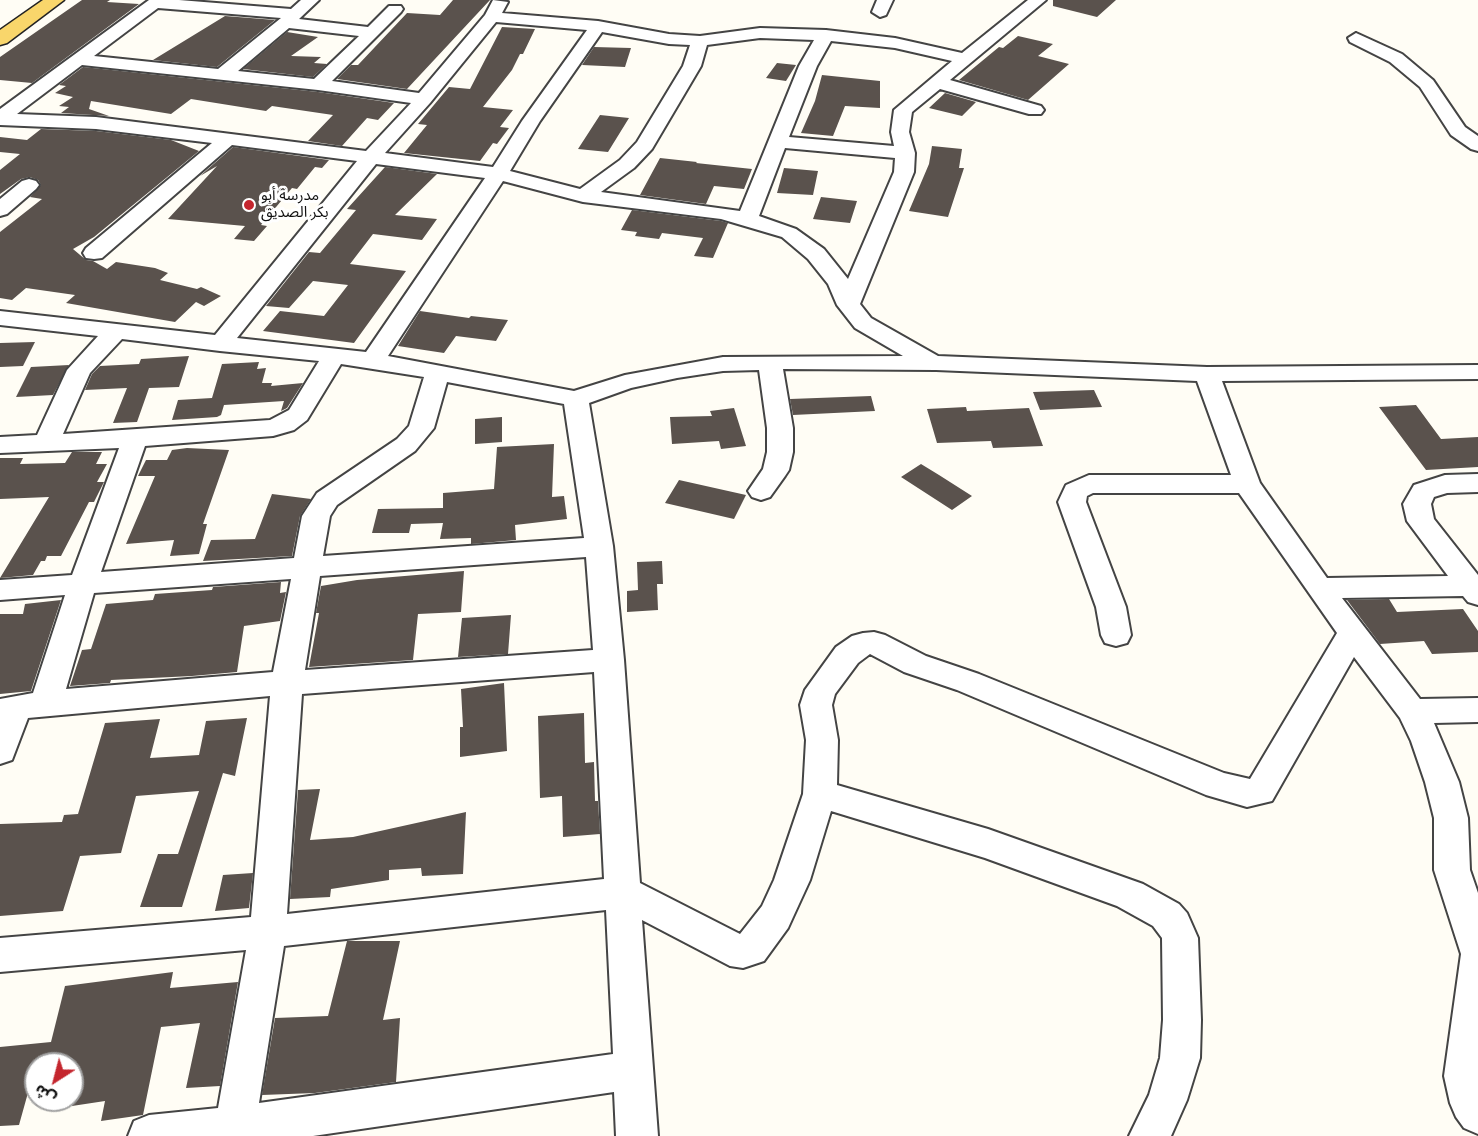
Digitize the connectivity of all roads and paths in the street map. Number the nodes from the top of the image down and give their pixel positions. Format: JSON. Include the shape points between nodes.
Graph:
{"nodes":[{"id":1,"x":31,"y":0,"type":"edge"},
{"id":2,"x":55,"y":0,"type":"edge"},
{"id":3,"x":311,"y":0,"type":"edge"},
{"id":4,"x":1038,"y":0,"type":"edge"},
{"id":5,"x":157,"y":2,"type":"edge"},
{"id":6,"x":497,"y":8,"type":"edge"},
{"id":7,"x":395,"y":9,"type":"dead end"},
{"id":8,"x":290,"y":18,"type":"junction"},
{"id":9,"x":0,"y":22,"type":"edge"},
{"id":10,"x":598,"y":26,"type":"junction"},
{"id":11,"x":372,"y":32,"type":"junction"},
{"id":12,"x":826,"y":35,"type":"junction"},
{"id":13,"x":1356,"y":38,"type":"dead end"},
{"id":14,"x":0,"y":39,"type":"edge"},
{"id":15,"x":699,"y":41,"type":"junction"},
{"id":16,"x":965,"y":59,"type":"junction"},
{"id":17,"x":80,"y":60,"type":"junction"},
{"id":18,"x":223,"y":74,"type":"junction"},
{"id":19,"x":937,"y":82,"type":"junction"},
{"id":20,"x":318,"y":85,"type":"junction"},
{"id":21,"x":424,"y":99,"type":"junction"},
{"id":22,"x":1035,"y":110,"type":"dead end"},
{"id":23,"x":0,"y":119,"type":"edge"},
{"id":24,"x":228,"y":139,"type":"junction"},
{"id":25,"x":778,"y":142,"type":"junction"},
{"id":26,"x":1478,"y":145,"type":"edge"},
{"id":27,"x":904,"y":153,"type":"junction"},
{"id":28,"x":370,"y":159,"type":"junction"},
{"id":29,"x":498,"y":174,"type":"junction"},
{"id":30,"x":30,"y":185,"type":"dead end"},
{"id":31,"x":583,"y":196,"type":"junction"},
{"id":32,"x":0,"y":210,"type":"edge"},
{"id":33,"x":747,"y":219,"type":"junction"},
{"id":34,"x":94,"y":253,"type":"dead end"},
{"id":35,"x":848,"y":305,"type":"junction"},
{"id":36,"x":9,"y":319,"type":"edge"},
{"id":37,"x":115,"y":332,"type":"junction"},
{"id":38,"x":0,"y":337,"type":"edge"},
{"id":39,"x":220,"y":344,"type":"junction"},
{"id":40,"x":334,"y":356,"type":"junction"},
{"id":41,"x":373,"y":360,"type":"junction"},
{"id":42,"x":770,"y":362,"type":"junction"},
{"id":43,"x":936,"y":363,"type":"junction"},
{"id":44,"x":438,"y":372,"type":"junction"},
{"id":45,"x":1478,"y":372,"type":"edge"},
{"id":46,"x":1207,"y":374,"type":"junction"},
{"id":47,"x":576,"y":399,"type":"junction"},
{"id":48,"x":135,"y":438,"type":"junction"},
{"id":49,"x":46,"y":443,"type":"junction"},
{"id":50,"x":0,"y":445,"type":"edge"},
{"id":51,"x":1478,"y":483,"type":"edge"},
{"id":52,"x":1247,"y":484,"type":"junction"},
{"id":53,"x":761,"y":490,"type":"dead end"},
{"id":54,"x":599,"y":546,"type":"junction"},
{"id":55,"x":306,"y":568,"type":"junction"},
{"id":56,"x":83,"y":584,"type":"junction"},
{"id":57,"x":1319,"y":588,"type":"junction"},
{"id":58,"x":1476,"y":589,"type":"edge"},
{"id":59,"x":0,"y":590,"type":"edge"},
{"id":60,"x":1353,"y":632,"type":"junction"},
{"id":61,"x":1116,"y":634,"type":"dead end"},
{"id":62,"x":609,"y":660,"type":"junction"},
{"id":63,"x":288,"y":683,"type":"junction"},
{"id":64,"x":21,"y":708,"type":"edge"},
{"id":65,"x":1478,"y":710,"type":"edge"},
{"id":66,"x":1412,"y":711,"type":"junction"},
{"id":67,"x":0,"y":751,"type":"edge"},
{"id":68,"x":820,"y":794,"type":"junction"},
{"id":69,"x":624,"y":892,"type":"junction"},
{"id":70,"x":268,"y":932,"type":"junction"},
{"id":71,"x":1478,"y":951,"type":"edge"},
{"id":72,"x":0,"y":955,"type":"edge"},
{"id":73,"x":1478,"y":957,"type":"edge"},
{"id":74,"x":634,"y":1070,"type":"junction"},
{"id":75,"x":1478,"y":1114,"type":"edge"},
{"id":76,"x":235,"y":1127,"type":"junction"},
{"id":77,"x":149,"y":1136,"type":"edge"},
{"id":78,"x":637,"y":1136,"type":"edge"},
{"id":79,"x":1150,"y":1136,"type":"edge"}],
"edges":[{"from":1,"to":9,"type":"main road"},
{"from":2,"to":14,"type":"main road"},
{"from":3,"to":8,"type":"street"},
{"from":4,"to":16,"type":"street"},
{"from":5,"to":8,"type":"street"},
{"from":5,"to":17,"type":"street"},
{"from":6,"to":10,"type":"street"},
{"from":6,"to":21,"type":"street"},
{"from":7,"to":11,"type":"street"},
{"from":8,"to":11,"type":"street"},
{"from":8,"to":18,"type":"street"},
{"from":10,"to":15,"type":"street"},
{"from":10,"to":29,"type":"street"},
{"from":11,"to":20,"type":"street"},
{"from":12,"to":15,"type":"street","via":[[760,33]]},
{"from":12,"to":16,"type":"street","via":[[895,43]]},
{"from":12,"to":25,"type":"street","via":[[808,66]]},
{"from":13,"to":26,"type":"street","via":[[1396,58],[1427,84],[1458,131]]},
{"from":15,"to":31,"type":"street","via":[[692,66],[645,145],[627,164]]},
{"from":16,"to":19,"type":"street"},
{"from":17,"to":18,"type":"street"},
{"from":17,"to":23,"type":"street"},
{"from":18,"to":20,"type":"street"},
{"from":19,"to":22,"type":"street"},
{"from":19,"to":27,"type":"street","via":[[903,110],[900,132]]},
{"from":20,"to":21,"type":"street"},
{"from":21,"to":28,"type":"street"},
{"from":23,"to":24,"type":"street","via":[[96,123]]},
{"from":24,"to":28,"type":"street"},
{"from":24,"to":34,"type":"street"},
{"from":25,"to":27,"type":"street"},
{"from":25,"to":33,"type":"street"},
{"from":27,"to":35,"type":"street","via":[[904,172],[897,191]]},
{"from":28,"to":29,"type":"street"},
{"from":28,"to":39,"type":"street"},
{"from":29,"to":31,"type":"street"},
{"from":29,"to":41,"type":"street"},
{"from":30,"to":32,"type":"street"},
{"from":31,"to":33,"type":"street"},
{"from":33,"to":35,"type":"street","via":[[789,233],[816,254],[839,283]]},
{"from":35,"to":43,"type":"street","via":[[879,334]]},
{"from":36,"to":37,"type":"street"},
{"from":36,"to":38,"type":"street"},
{"from":37,"to":39,"type":"street"},
{"from":37,"to":49,"type":"street","via":[[79,370]]},
{"from":39,"to":40,"type":"street"},
{"from":40,"to":41,"type":"street"},
{"from":40,"to":48,"type":"street","via":[[304,406],[285,424]]},
{"from":41,"to":44,"type":"street"},
{"from":42,"to":43,"type":"street"},
{"from":42,"to":47,"type":"street","via":[[668,372]]},
{"from":42,"to":53,"type":"street","via":[[780,452],[776,470]]},
{"from":43,"to":46,"type":"street"},
{"from":44,"to":47,"type":"street"},
{"from":44,"to":55,"type":"street","via":[[421,428],[414,437],[321,507]]},
{"from":45,"to":46,"type":"street"},
{"from":46,"to":52,"type":"street"},
{"from":47,"to":54,"type":"street"},
{"from":48,"to":49,"type":"street"},
{"from":48,"to":56,"type":"street"},
{"from":49,"to":50,"type":"street"},
{"from":51,"to":58,"type":"street","via":[[1445,484],[1424,491],[1417,504],[1421,521]]},
{"from":52,"to":57,"type":"street"},
{"from":52,"to":61,"type":"street","via":[[1089,484],[1075,491],[1072,502],[1111,607]]},
{"from":54,"to":55,"type":"street"},
{"from":54,"to":62,"type":"street"},
{"from":55,"to":56,"type":"street"},
{"from":55,"to":63,"type":"street"},
{"from":56,"to":59,"type":"street"},
{"from":56,"to":64,"type":"street"},
{"from":57,"to":58,"type":"street"},
{"from":57,"to":60,"type":"street"},
{"from":60,"to":66,"type":"street"},
{"from":60,"to":68,"type":"street","via":[[1272,773],[1260,791],[1247,793],[1218,785],[915,664],[874,643],[863,644],[847,655],[821,690],[816,705],[822,740]]},
{"from":62,"to":63,"type":"street"},
{"from":62,"to":69,"type":"street"},
{"from":63,"to":64,"type":"street"},
{"from":63,"to":70,"type":"street"},
{"from":64,"to":67,"type":"street"},
{"from":65,"to":66,"type":"street"},
{"from":66,"to":71,"type":"street","via":[[1443,782],[1451,818],[1452,870]]},
{"from":68,"to":69,"type":"street","via":[[792,880],[775,917],[751,949],[730,948]]},
{"from":68,"to":79,"type":"street","via":[[988,844],[1130,895],[1166,915],[1179,938],[1180,1058]]},
{"from":69,"to":70,"type":"street"},
{"from":69,"to":74,"type":"street"},
{"from":70,"to":72,"type":"street"},
{"from":70,"to":76,"type":"street"},
{"from":73,"to":75,"type":"street","via":[[1464,1076],[1470,1103]]},
{"from":74,"to":76,"type":"street"},
{"from":74,"to":78,"type":"street"},
{"from":76,"to":77,"type":"street"}]}
